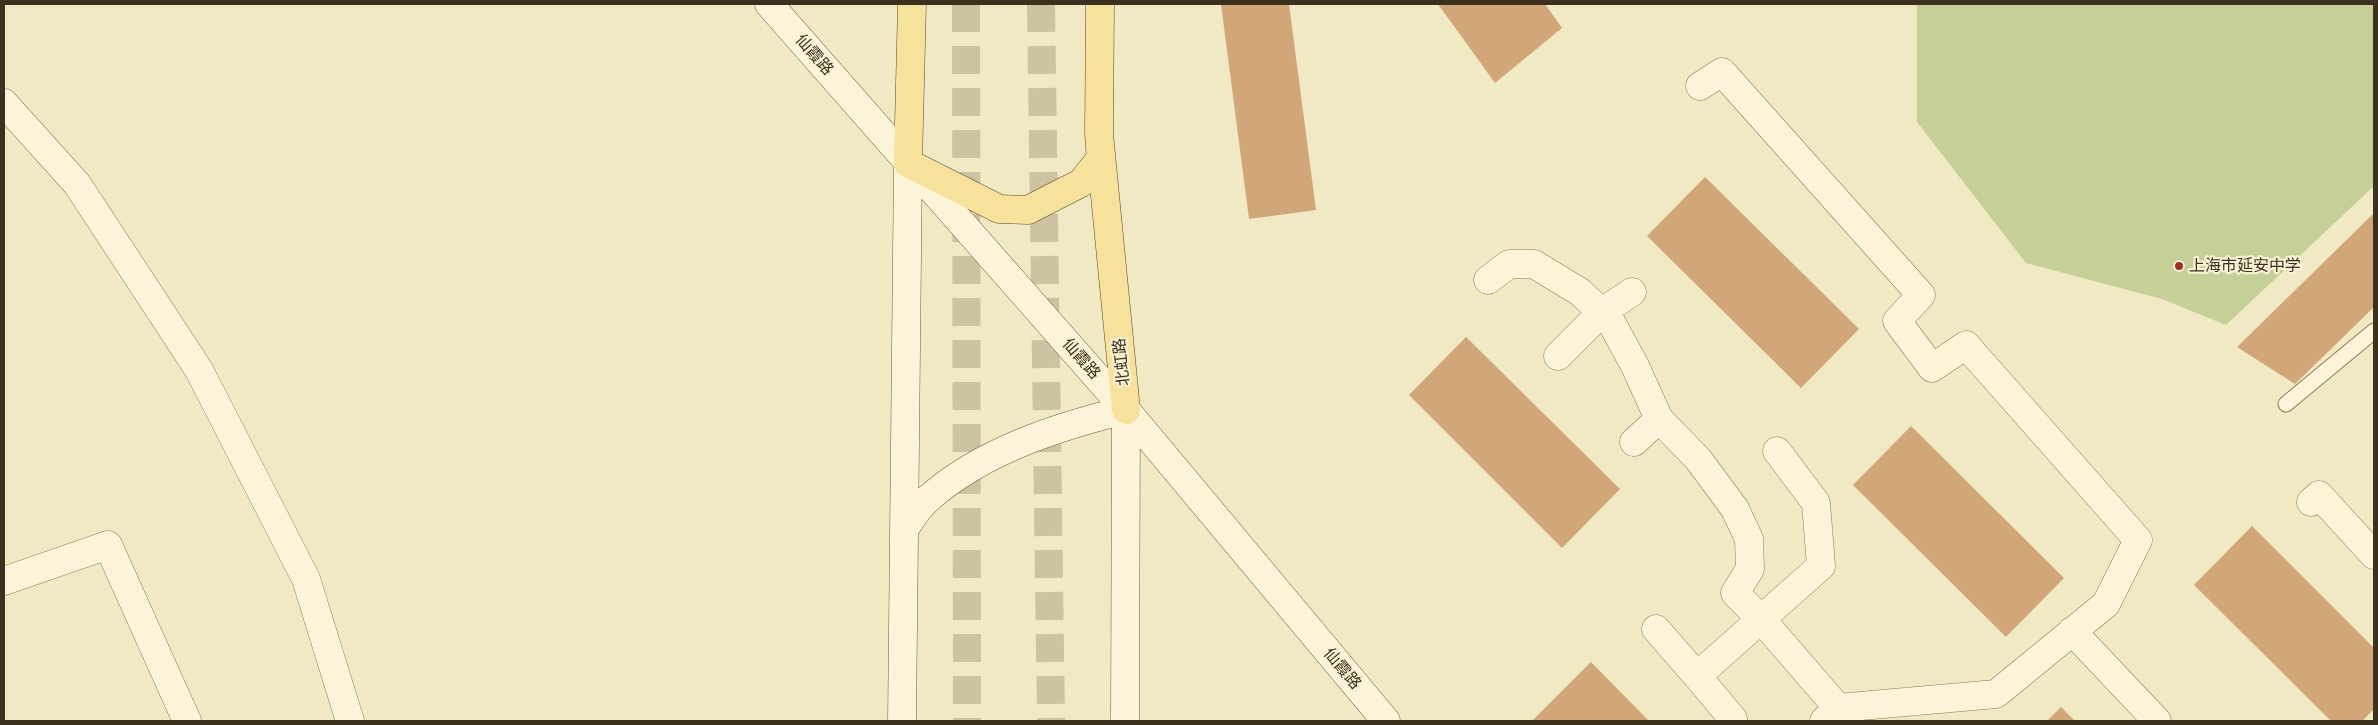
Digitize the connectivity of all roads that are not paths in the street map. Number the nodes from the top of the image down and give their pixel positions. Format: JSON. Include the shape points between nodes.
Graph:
{"nodes":[{"id":1,"x":769,"y":4,"type":"edge"},
{"id":2,"x":912,"y":4,"type":"edge"},
{"id":3,"x":1100,"y":4,"type":"edge"},
{"id":4,"x":1700,"y":86,"type":"dead end"},
{"id":5,"x":4,"y":103,"type":"edge"},
{"id":6,"x":1101,"y":158,"type":"junction"},
{"id":7,"x":908,"y":163,"type":"junction"},
{"id":8,"x":1488,"y":280,"type":"dead end"},
{"id":9,"x":1632,"y":292,"type":"dead end"},
{"id":10,"x":1602,"y":312,"type":"junction"},
{"id":11,"x":2374,"y":330,"type":"edge"},
{"id":12,"x":1558,"y":356,"type":"dead end"},
{"id":13,"x":2286,"y":404,"type":"dead end"},
{"id":14,"x":1126,"y":410,"type":"junction"},
{"id":15,"x":1659,"y":419,"type":"junction"},
{"id":16,"x":1634,"y":442,"type":"dead end"},
{"id":17,"x":1777,"y":451,"type":"dead end"},
{"id":18,"x":2311,"y":502,"type":"dead end"},
{"id":19,"x":905,"y":528,"type":"junction"},
{"id":20,"x":2372,"y":549,"type":"edge"},
{"id":21,"x":4,"y":581,"type":"edge"},
{"id":22,"x":1762,"y":619,"type":"junction"},
{"id":23,"x":1656,"y":629,"type":"dead end"},
{"id":24,"x":2072,"y":631,"type":"junction"},
{"id":25,"x":1697,"y":676,"type":"junction"},
{"id":26,"x":1831,"y":714,"type":"edge"},
{"id":27,"x":1733,"y":720,"type":"dead end"},
{"id":28,"x":187,"y":721,"type":"edge"},
{"id":29,"x":350,"y":721,"type":"edge"},
{"id":30,"x":902,"y":721,"type":"edge"},
{"id":31,"x":1125,"y":721,"type":"edge"},
{"id":32,"x":1386,"y":721,"type":"edge"},
{"id":33,"x":2157,"y":721,"type":"edge"}],
"edges":[{"from":1,"to":7,"type":"street","name":"仙霞路"},
{"from":2,"to":7,"type":"main road"},
{"from":3,"to":6,"type":"main road","name":"北虹路"},
{"from":4,"to":24,"type":"street","via":[[1722,72],[1921,295],[1898,322],[1932,368],[1966,345],[2138,540],[2106,604]]},
{"from":5,"to":29,"type":"street","via":[[77,184],[199,370],[306,579]]},
{"from":6,"to":7,"type":"main road","via":[[1081,183],[1028,210],[999,209]]},
{"from":6,"to":14,"type":"main road","name":"北虹路"},
{"from":7,"to":14,"type":"street","name":"仙霞路"},
{"from":7,"to":19,"type":"street"},
{"from":8,"to":10,"type":"street","via":[[1509,264],[1534,264],[1580,292]]},
{"from":9,"to":10,"type":"street"},
{"from":10,"to":12,"type":"street"},
{"from":10,"to":15,"type":"street","via":[[1610,320],[1635,366]]},
{"from":11,"to":13,"type":"lane"},
{"from":14,"to":19,"type":"street","via":[[1078,421],[1016,445],[953,478],[927,500]]},
{"from":14,"to":31,"type":"street","name":"北虹路"},
{"from":14,"to":32,"type":"street","name":"仙霞路"},
{"from":15,"to":16,"type":"street"},
{"from":15,"to":22,"type":"street","via":[[1698,459],[1735,509],[1749,539],[1750,568],[1735,593]]},
{"from":17,"to":22,"type":"street","via":[[1816,503],[1821,566]]},
{"from":18,"to":20,"type":"street","via":[[2318,495]]},
{"from":19,"to":30,"type":"street"},
{"from":21,"to":28,"type":"street","via":[[108,545]]},
{"from":22,"to":25,"type":"street"},
{"from":22,"to":26,"type":"street"},
{"from":23,"to":25,"type":"street"},
{"from":24,"to":26,"type":"street","via":[[1996,694]]},
{"from":24,"to":33,"type":"street"},
{"from":25,"to":27,"type":"street"}]}
